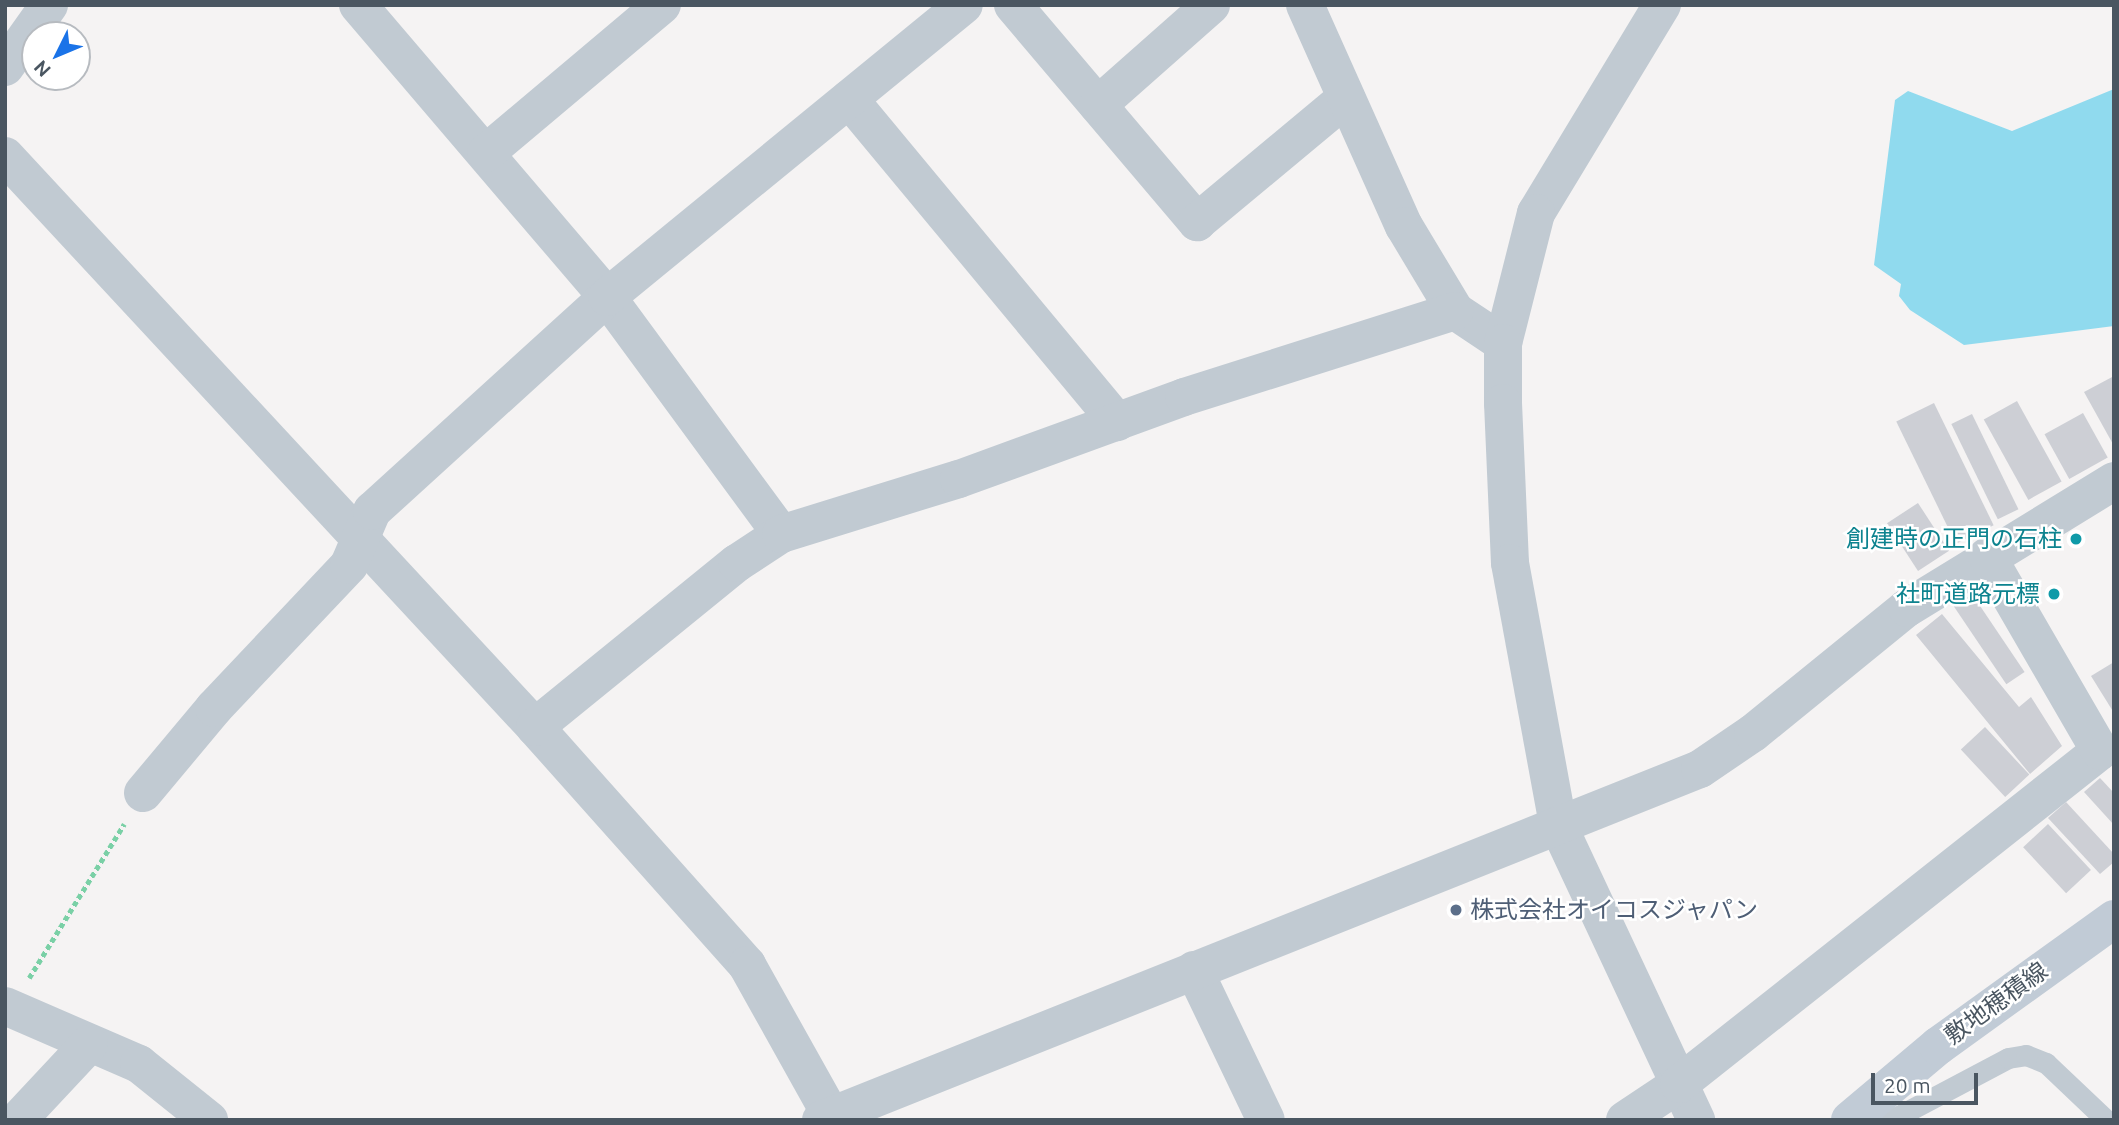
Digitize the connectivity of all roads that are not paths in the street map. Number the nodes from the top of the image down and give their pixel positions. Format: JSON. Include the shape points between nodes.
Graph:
{"nodes":[{"id":1,"x":49,"y":5,"type":"edge"},
{"id":2,"x":358,"y":5,"type":"edge"},
{"id":3,"x":662,"y":5,"type":"edge"},
{"id":4,"x":964,"y":5,"type":"edge"},
{"id":5,"x":1013,"y":5,"type":"edge"},
{"id":6,"x":1211,"y":5,"type":"edge"},
{"id":7,"x":1305,"y":5,"type":"edge"},
{"id":8,"x":1662,"y":5,"type":"edge"},
{"id":9,"x":5,"y":67,"type":"edge"},
{"id":10,"x":1346,"y":98,"type":"junction"},
{"id":11,"x":849,"y":99,"type":"junction"},
{"id":12,"x":1098,"y":105,"type":"junction"},
{"id":13,"x":486,"y":153,"type":"junction"},
{"id":14,"x":5,"y":156,"type":"edge"},
{"id":15,"x":607,"y":297,"type":"junction"},
{"id":16,"x":1454,"y":311,"type":"junction"},
{"id":17,"x":1503,"y":343,"type":"junction"},
{"id":18,"x":1117,"y":422,"type":"junction"},
{"id":19,"x":2114,"y":481,"type":"edge"},
{"id":20,"x":781,"y":534,"type":"junction"},
{"id":21,"x":359,"y":537,"type":"junction"},
{"id":22,"x":1987,"y":556,"type":"junction"},
{"id":23,"x":535,"y":727,"type":"junction"},
{"id":24,"x":143,"y":793,"type":"road end"},
{"id":25,"x":1558,"y":825,"type":"junction"},
{"id":26,"x":2114,"y":919,"type":"edge"},
{"id":27,"x":1194,"y":970,"type":"junction"},
{"id":28,"x":8,"y":1008,"type":"edge"},
{"id":29,"x":89,"y":1044,"type":"junction"},
{"id":30,"x":1679,"y":1084,"type":"junction"},
{"id":31,"x":826,"y":1117,"type":"edge"},
{"id":32,"x":1868,"y":1119,"type":"edge"},
{"id":33,"x":18,"y":1120,"type":"edge"},
{"id":34,"x":209,"y":1120,"type":"edge"},
{"id":35,"x":1266,"y":1120,"type":"edge"},
{"id":36,"x":1625,"y":1120,"type":"edge"},
{"id":37,"x":1696,"y":1120,"type":"edge"},
{"id":38,"x":2106,"y":1120,"type":"edge"}],
"edges":[{"from":1,"to":9,"type":"street"},
{"from":2,"to":13,"type":"street"},
{"from":3,"to":13,"type":"street"},
{"from":4,"to":11,"type":"street"},
{"from":5,"to":12,"type":"street"},
{"from":6,"to":12,"type":"street"},
{"from":7,"to":10,"type":"street"},
{"from":8,"to":17,"type":"street","via":[[1536,212]]},
{"from":10,"to":12,"type":"street","via":[[1197,222]]},
{"from":10,"to":16,"type":"street","via":[[1404,226]]},
{"from":11,"to":15,"type":"street"},
{"from":11,"to":18,"type":"street"},
{"from":13,"to":15,"type":"street"},
{"from":14,"to":21,"type":"street"},
{"from":15,"to":20,"type":"street"},
{"from":15,"to":21,"type":"street","via":[[372,511]]},
{"from":16,"to":17,"type":"street"},
{"from":16,"to":18,"type":"street"},
{"from":17,"to":25,"type":"street","via":[[1510,563]]},
{"from":18,"to":20,"type":"street","via":[[959,479]]},
{"from":19,"to":22,"type":"street"},
{"from":20,"to":23,"type":"street","via":[[737,564]]},
{"from":21,"to":23,"type":"street"},
{"from":21,"to":24,"type":"street","via":[[348,565],[214,708]]},
{"from":22,"to":25,"type":"street","via":[[1907,608],[1754,733],[1700,769]]},
{"from":22,"to":30,"type":"street","via":[[2100,751]]},
{"from":23,"to":31,"type":"street","via":[[747,965]]},
{"from":25,"to":27,"type":"street"},
{"from":25,"to":30,"type":"street"},
{"from":26,"to":32,"type":"main road","name":"敷地穂積線","via":[[1948,1039]]},
{"from":27,"to":31,"type":"street"},
{"from":27,"to":35,"type":"street"},
{"from":28,"to":29,"type":"street"},
{"from":29,"to":33,"type":"street"},
{"from":29,"to":34,"type":"street","via":[[139,1065]]},
{"from":30,"to":36,"type":"street"},
{"from":30,"to":37,"type":"street"},
{"from":32,"to":38,"type":"lane","via":[[2008,1058],[2026,1055],[2046,1063]]}]}
